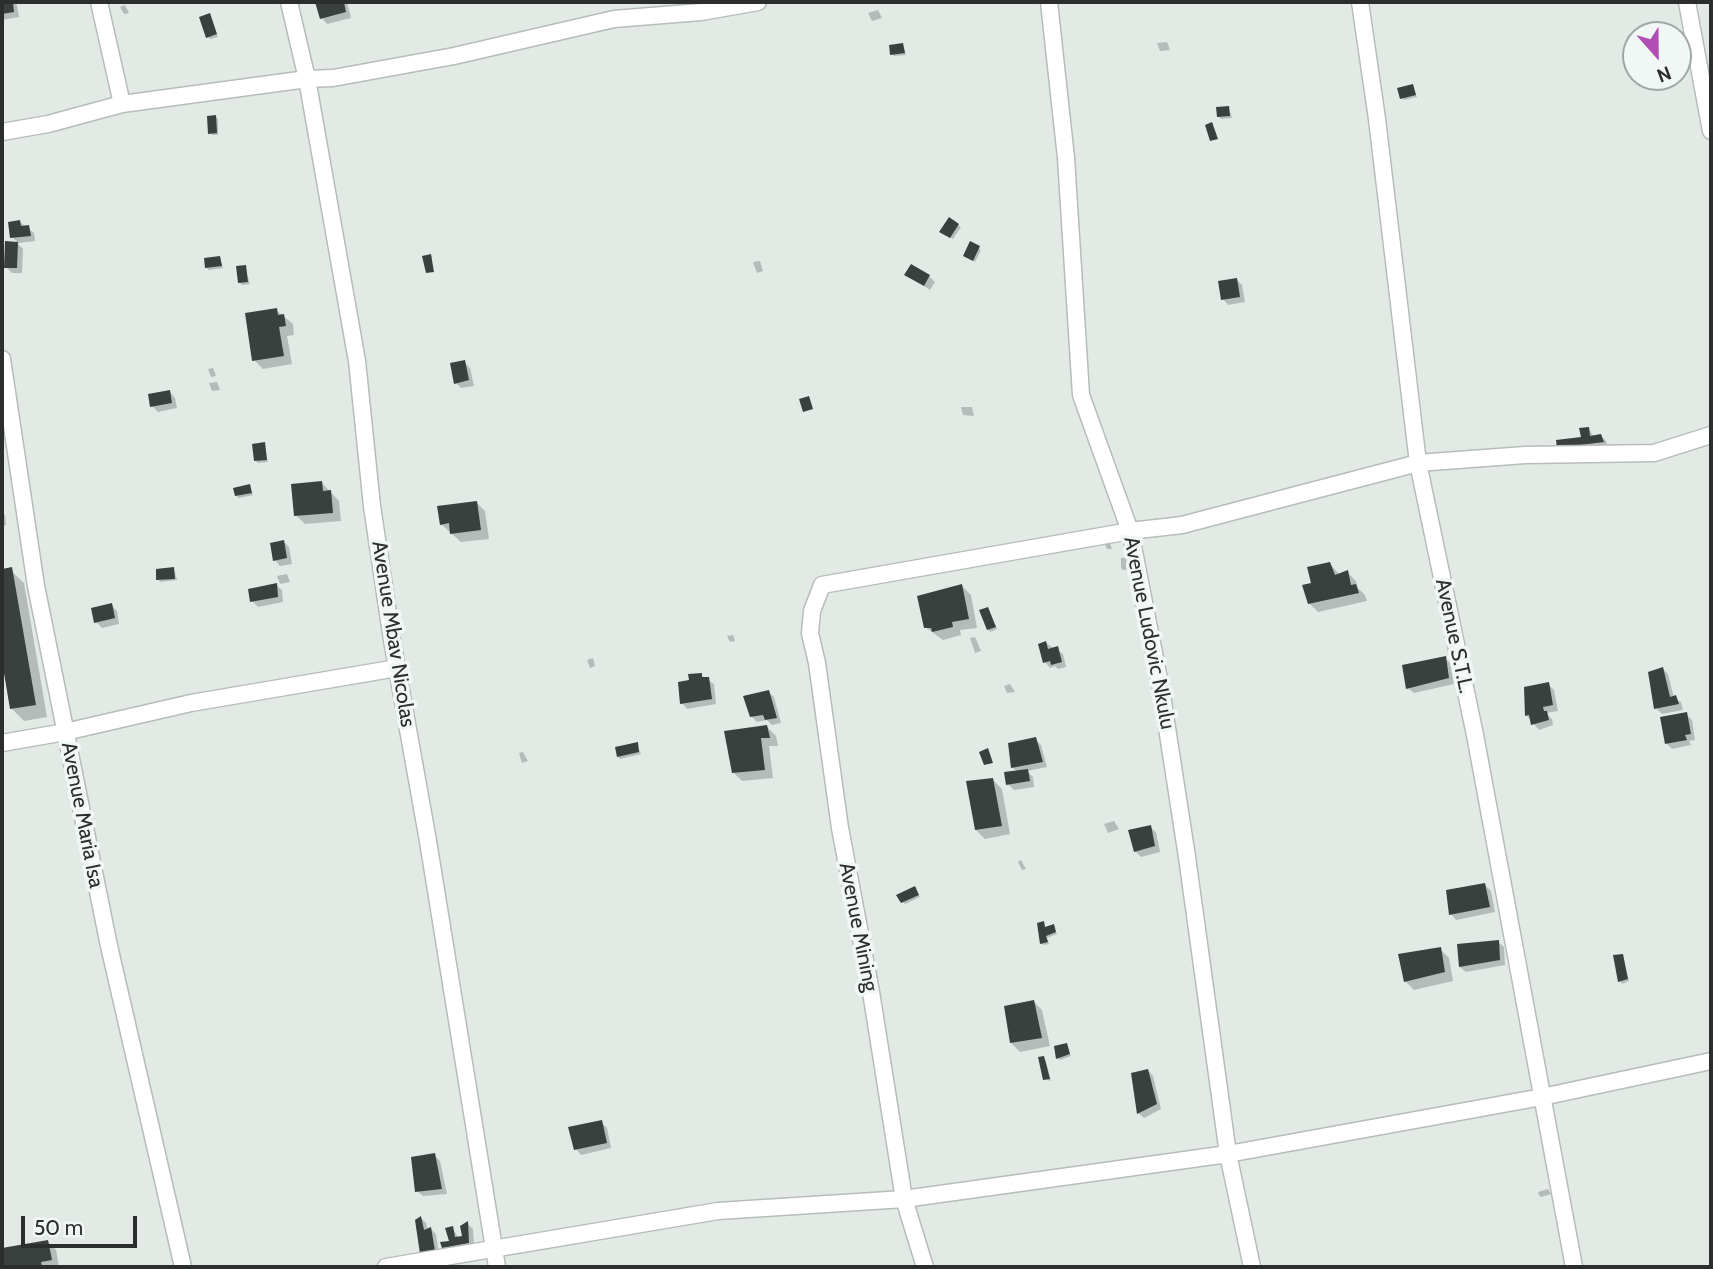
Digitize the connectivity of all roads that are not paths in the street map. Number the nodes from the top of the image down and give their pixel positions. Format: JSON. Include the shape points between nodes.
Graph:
{"nodes":[{"id":1,"x":99,"y":2,"type":"edge"},
{"id":2,"x":289,"y":2,"type":"edge"},
{"id":3,"x":758,"y":2,"type":"edge"},
{"id":4,"x":1049,"y":2,"type":"edge"},
{"id":5,"x":1360,"y":2,"type":"edge"},
{"id":6,"x":1687,"y":2,"type":"edge"},
{"id":7,"x":700,"y":7,"type":"edge"},
{"id":8,"x":307,"y":79,"type":"junction"},
{"id":9,"x":122,"y":104,"type":"junction"},
{"id":10,"x":1711,"y":131,"type":"edge"},
{"id":11,"x":2,"y":132,"type":"edge"},
{"id":12,"x":2,"y":359,"type":"edge"},
{"id":13,"x":1711,"y":435,"type":"edge"},
{"id":14,"x":1418,"y":463,"type":"junction"},
{"id":15,"x":1130,"y":531,"type":"junction"},
{"id":16,"x":397,"y":668,"type":"junction"},
{"id":17,"x":65,"y":732,"type":"junction"},
{"id":18,"x":2,"y":743,"type":"edge"},
{"id":19,"x":1711,"y":1062,"type":"edge"},
{"id":20,"x":1542,"y":1097,"type":"junction"},
{"id":21,"x":1228,"y":1154,"type":"junction"},
{"id":22,"x":905,"y":1199,"type":"junction"},
{"id":23,"x":495,"y":1249,"type":"junction"},
{"id":24,"x":183,"y":1267,"type":"edge"},
{"id":25,"x":386,"y":1267,"type":"edge"},
{"id":26,"x":497,"y":1267,"type":"edge"},
{"id":27,"x":925,"y":1267,"type":"edge"},
{"id":28,"x":1252,"y":1267,"type":"edge"},
{"id":29,"x":1574,"y":1267,"type":"edge"}],
"edges":[{"from":1,"to":9,"type":"street"},
{"from":2,"to":8,"type":"street","name":"Avenue Mbav Nicolas"},
{"from":3,"to":7,"type":"street"},
{"from":4,"to":15,"type":"street","name":"Avenue Ludovic Nkulu","via":[[1066,158],[1081,395]]},
{"from":5,"to":14,"type":"street","name":"Avenue S.T.L."},
{"from":6,"to":10,"type":"street"},
{"from":7,"to":8,"type":"street","via":[[614,19],[454,56]]},
{"from":8,"to":9,"type":"street"},
{"from":8,"to":16,"type":"street","name":"Avenue Mbav Nicolas","via":[[357,361],[372,506]]},
{"from":9,"to":11,"type":"street"},
{"from":12,"to":17,"type":"street","name":"Avenue Maria Isa","via":[[36,586]]},
{"from":13,"to":14,"type":"street","via":[[1654,453]]},
{"from":14,"to":15,"type":"street","via":[[1182,525]]},
{"from":14,"to":20,"type":"street","name":"Avenue S.T.L.","via":[[1475,735]]},
{"from":15,"to":21,"type":"street","name":"Avenue Ludovic Nkulu","via":[[1161,689]]},
{"from":15,"to":22,"type":"street","name":"Avenue Mining","via":[[822,585],[812,611],[810,633],[840,828]]},
{"from":16,"to":17,"type":"street","via":[[191,703]]},
{"from":16,"to":23,"type":"street","name":"Avenue Mbav Nicolas"},
{"from":17,"to":18,"type":"street"},
{"from":17,"to":24,"type":"street","name":"Avenue Maria Isa"},
{"from":19,"to":20,"type":"street"},
{"from":20,"to":21,"type":"street"},
{"from":20,"to":29,"type":"street","name":"Avenue S.T.L."},
{"from":21,"to":22,"type":"street"},
{"from":21,"to":28,"type":"street","name":"Avenue Ludovic Nkulu"},
{"from":22,"to":23,"type":"street","via":[[718,1211]]},
{"from":22,"to":27,"type":"street","name":"Avenue Mining"},
{"from":23,"to":25,"type":"street"},
{"from":23,"to":26,"type":"street","name":"Avenue Mbav Nicolas"}]}
